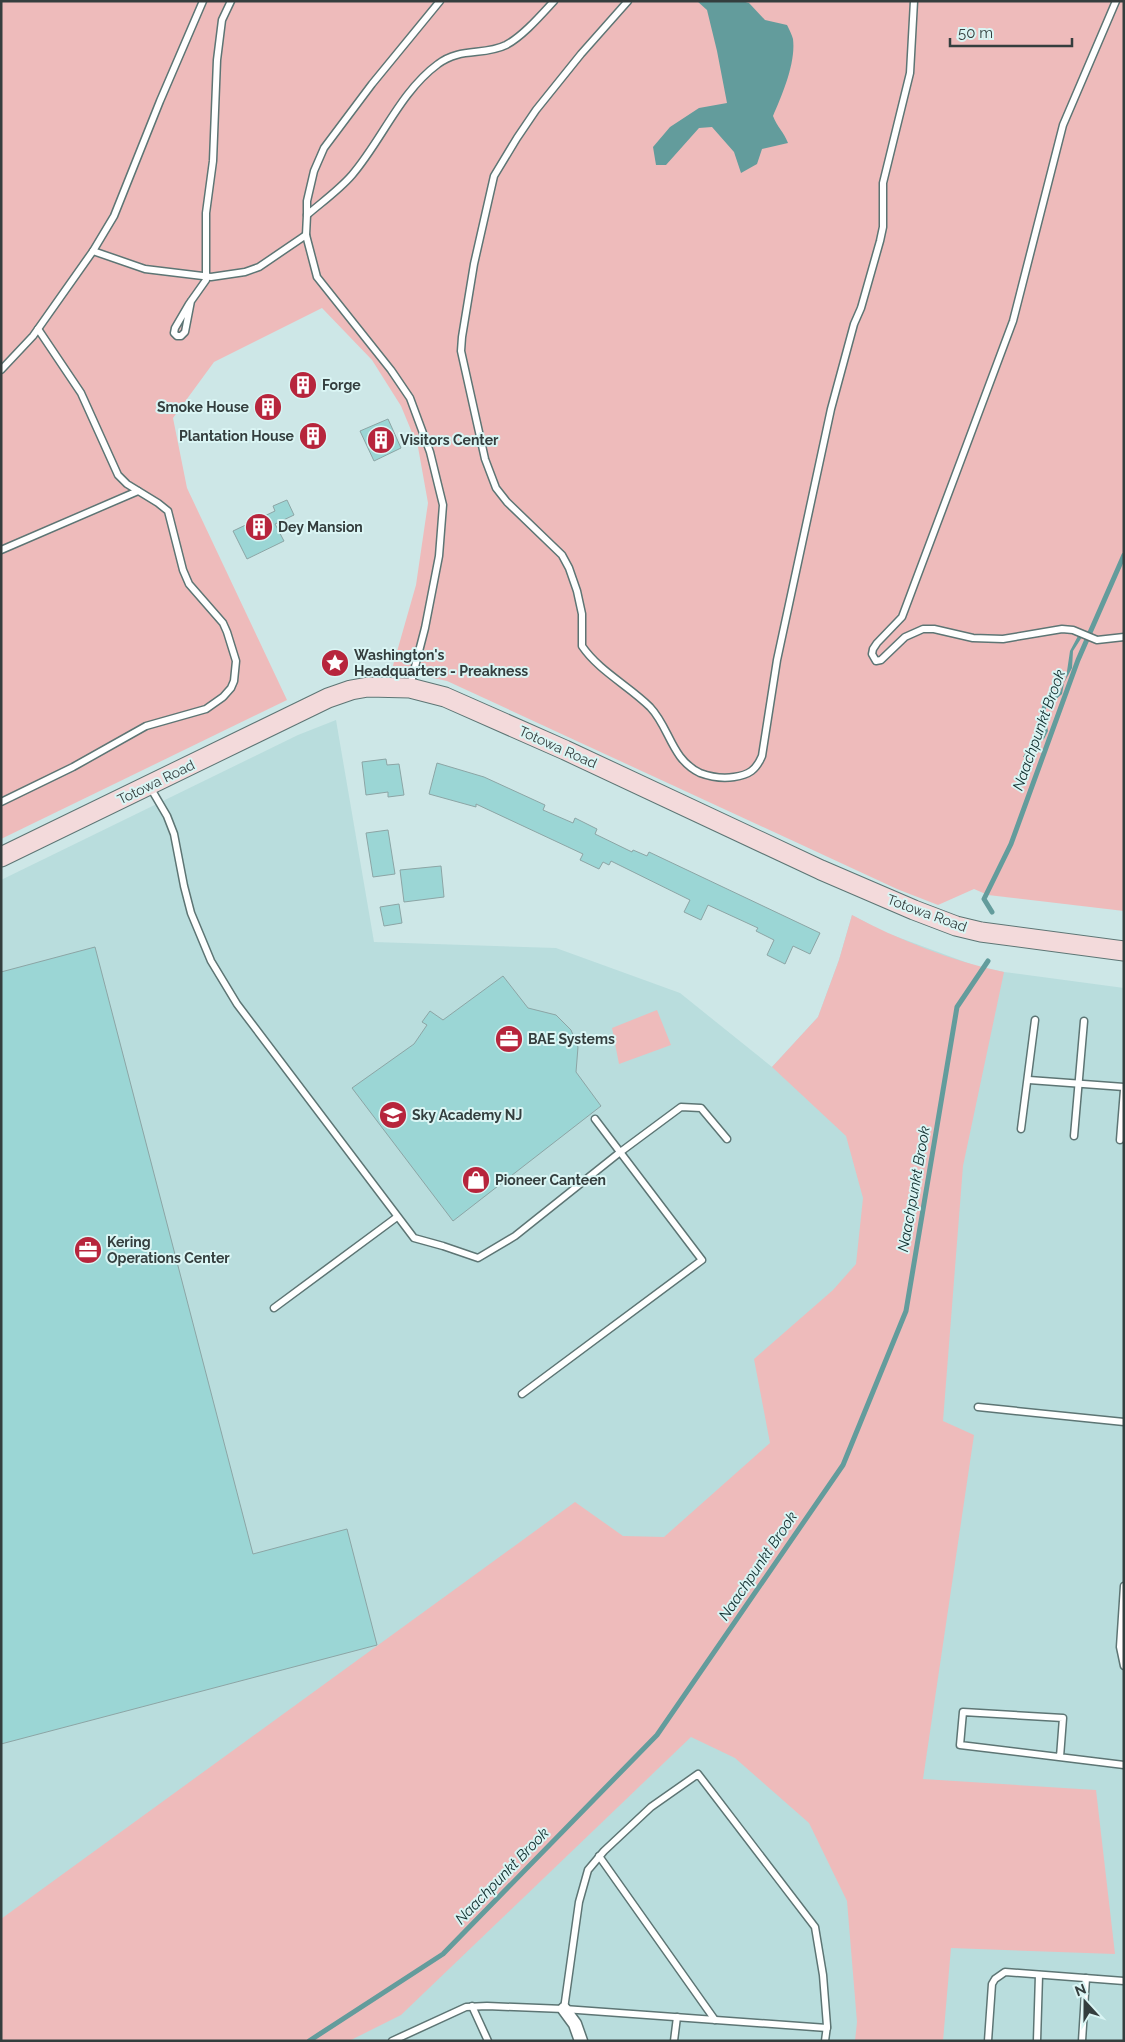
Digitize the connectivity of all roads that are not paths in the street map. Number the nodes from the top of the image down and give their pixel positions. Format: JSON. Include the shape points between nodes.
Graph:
{"nodes":[{"id":1,"x":204,"y":1,"type":"edge"},
{"id":2,"x":231,"y":1,"type":"edge"},
{"id":3,"x":440,"y":1,"type":"edge"},
{"id":4,"x":554,"y":1,"type":"edge"},
{"id":5,"x":628,"y":1,"type":"edge"},
{"id":6,"x":914,"y":1,"type":"edge"},
{"id":7,"x":1116,"y":1,"type":"edge"},
{"id":8,"x":307,"y":215,"type":"junction"},
{"id":9,"x":306,"y":235,"type":"junction"},
{"id":10,"x":93,"y":251,"type":"junction"},
{"id":11,"x":205,"y":277,"type":"junction"},
{"id":12,"x":191,"y":301,"type":"junction"},
{"id":13,"x":38,"y":329,"type":"junction"},
{"id":14,"x":1,"y":370,"type":"edge"},
{"id":15,"x":138,"y":491,"type":"junction"},
{"id":16,"x":1,"y":550,"type":"edge"},
{"id":17,"x":1124,"y":637,"type":"edge"},
{"id":18,"x":410,"y":688,"type":"junction"},
{"id":19,"x":149,"y":786,"type":"junction"},
{"id":20,"x":1,"y":802,"type":"edge"},
{"id":21,"x":1,"y":858,"type":"edge"},
{"id":22,"x":1124,"y":951,"type":"edge"},
{"id":23,"x":1035,"y":1020,"type":"dead end"},
{"id":24,"x":1084,"y":1021,"type":"dead end"},
{"id":25,"x":1029,"y":1080,"type":"junction"},
{"id":26,"x":1078,"y":1083,"type":"junction"},
{"id":27,"x":1124,"y":1088,"type":"edge"},
{"id":28,"x":595,"y":1119,"type":"dead end"},
{"id":29,"x":1021,"y":1129,"type":"dead end"},
{"id":30,"x":1074,"y":1136,"type":"dead end"},
{"id":31,"x":727,"y":1139,"type":"dead end"},
{"id":32,"x":1120,"y":1140,"type":"dead end"},
{"id":33,"x":619,"y":1153,"type":"junction"},
{"id":34,"x":397,"y":1217,"type":"junction"},
{"id":35,"x":274,"y":1308,"type":"dead end"},
{"id":36,"x":522,"y":1394,"type":"dead end"},
{"id":37,"x":978,"y":1407,"type":"dead end"},
{"id":38,"x":1124,"y":1422,"type":"edge"},
{"id":39,"x":1124,"y":1586,"type":"edge"},
{"id":40,"x":1124,"y":1666,"type":"edge"},
{"id":41,"x":1060,"y":1757,"type":"junction"},
{"id":42,"x":1124,"y":1765,"type":"edge"},
{"id":43,"x":600,"y":1856,"type":"junction"},
{"id":44,"x":1039,"y":1975,"type":"junction"},
{"id":45,"x":1086,"y":1978,"type":"junction"},
{"id":46,"x":1124,"y":1981,"type":"edge"},
{"id":47,"x":472,"y":2006,"type":"junction"},
{"id":48,"x":564,"y":2009,"type":"junction"},
{"id":49,"x":677,"y":2017,"type":"junction"},
{"id":50,"x":715,"y":2020,"type":"junction"},
{"id":51,"x":827,"y":2028,"type":"junction"},
{"id":52,"x":392,"y":2041,"type":"edge"},
{"id":53,"x":488,"y":2041,"type":"edge"},
{"id":54,"x":581,"y":2041,"type":"edge"},
{"id":55,"x":674,"y":2041,"type":"edge"},
{"id":56,"x":825,"y":2041,"type":"edge"},
{"id":57,"x":988,"y":2041,"type":"edge"},
{"id":58,"x":1037,"y":2041,"type":"edge"},
{"id":59,"x":1082,"y":2041,"type":"edge"}],
"edges":[{"from":1,"to":10,"type":"lane","via":[[114,216]]},
{"from":2,"to":11,"type":"lane","via":[[222,20],[219,40],[206,213]]},
{"from":3,"to":8,"type":"lane","via":[[324,148],[314,171]]},
{"from":4,"to":8,"type":"lane","via":[[507,45],[458,53],[437,64],[408,95],[353,174]]},
{"from":5,"to":6,"type":"lane","via":[[536,110],[494,176],[474,264],[461,351],[485,459],[496,488],[562,555],[570,568],[582,614],[582,646],[651,709],[682,760],[694,770],[725,778],[751,773],[762,756],[777,660],[831,409],[880,241],[883,183],[910,73]]},
{"from":7,"to":17,"type":"lane","via":[[1063,125],[1013,321],[902,617],[877,643],[872,654],[876,661],[882,660],[905,636],[924,629],[973,638],[1003,639],[1062,629],[1094,639]]},
{"from":8,"to":9,"type":"lane"},
{"from":9,"to":11,"type":"lane","via":[[259,267]]},
{"from":9,"to":18,"type":"lane","via":[[317,277],[410,398],[432,461],[442,505],[439,556]]},
{"from":10,"to":11,"type":"lane","via":[[145,269]]},
{"from":10,"to":13,"type":"lane"},
{"from":11,"to":12,"type":"lane"},
{"from":12,"to":12,"type":"lane","via":[[185,332],[177,336],[175,328]]},
{"from":13,"to":14,"type":"lane"},
{"from":13,"to":15,"type":"lane","via":[[82,393],[118,475]]},
{"from":15,"to":16,"type":"lane"},
{"from":15,"to":20,"type":"lane","via":[[168,511],[189,584],[228,632],[236,661],[231,688],[206,709],[141,728],[73,767]]},
{"from":18,"to":19,"type":"main road","name":"Totowa Road","via":[[368,687],[328,698]]},
{"from":18,"to":22,"type":"main road","name":"Totowa Road","via":[[445,696],[914,910],[981,932]]},
{"from":19,"to":21,"type":"main road","name":"Totowa Road"},
{"from":19,"to":34,"type":"lane","via":[[174,834],[191,913],[211,961],[237,1004]]},
{"from":23,"to":25,"type":"lane"},
{"from":24,"to":26,"type":"lane"},
{"from":25,"to":26,"type":"lane"},
{"from":25,"to":29,"type":"lane"},
{"from":26,"to":27,"type":"lane"},
{"from":26,"to":30,"type":"lane"},
{"from":27,"to":32,"type":"lane"},
{"from":28,"to":33,"type":"lane"},
{"from":31,"to":33,"type":"lane","via":[[701,1108],[681,1107]]},
{"from":33,"to":34,"type":"lane","via":[[515,1236],[478,1258],[414,1238]]},
{"from":33,"to":36,"type":"lane","via":[[702,1260]]},
{"from":34,"to":35,"type":"lane"},
{"from":37,"to":38,"type":"lane"},
{"from":39,"to":40,"type":"lane","via":[[1120,1632]]},
{"from":41,"to":41,"type":"lane","via":[[960,1745],[963,1712],[1063,1718]]},
{"from":41,"to":42,"type":"lane"},
{"from":43,"to":48,"type":"lane","via":[[588,1870],[579,1902]]},
{"from":43,"to":50,"type":"lane"},
{"from":43,"to":51,"type":"lane","via":[[651,1807],[698,1774],[815,1927]]},
{"from":44,"to":45,"type":"lane"},
{"from":44,"to":57,"type":"lane","via":[[1005,1972],[995,1979]]},
{"from":44,"to":58,"type":"lane"},
{"from":45,"to":46,"type":"lane"},
{"from":45,"to":59,"type":"lane"},
{"from":47,"to":48,"type":"lane"},
{"from":47,"to":52,"type":"lane"},
{"from":47,"to":53,"type":"lane"},
{"from":48,"to":49,"type":"lane"},
{"from":48,"to":54,"type":"street","via":[[575,2024]]},
{"from":49,"to":50,"type":"lane"},
{"from":49,"to":55,"type":"lane"},
{"from":50,"to":51,"type":"lane"},
{"from":51,"to":56,"type":"lane"}]}
